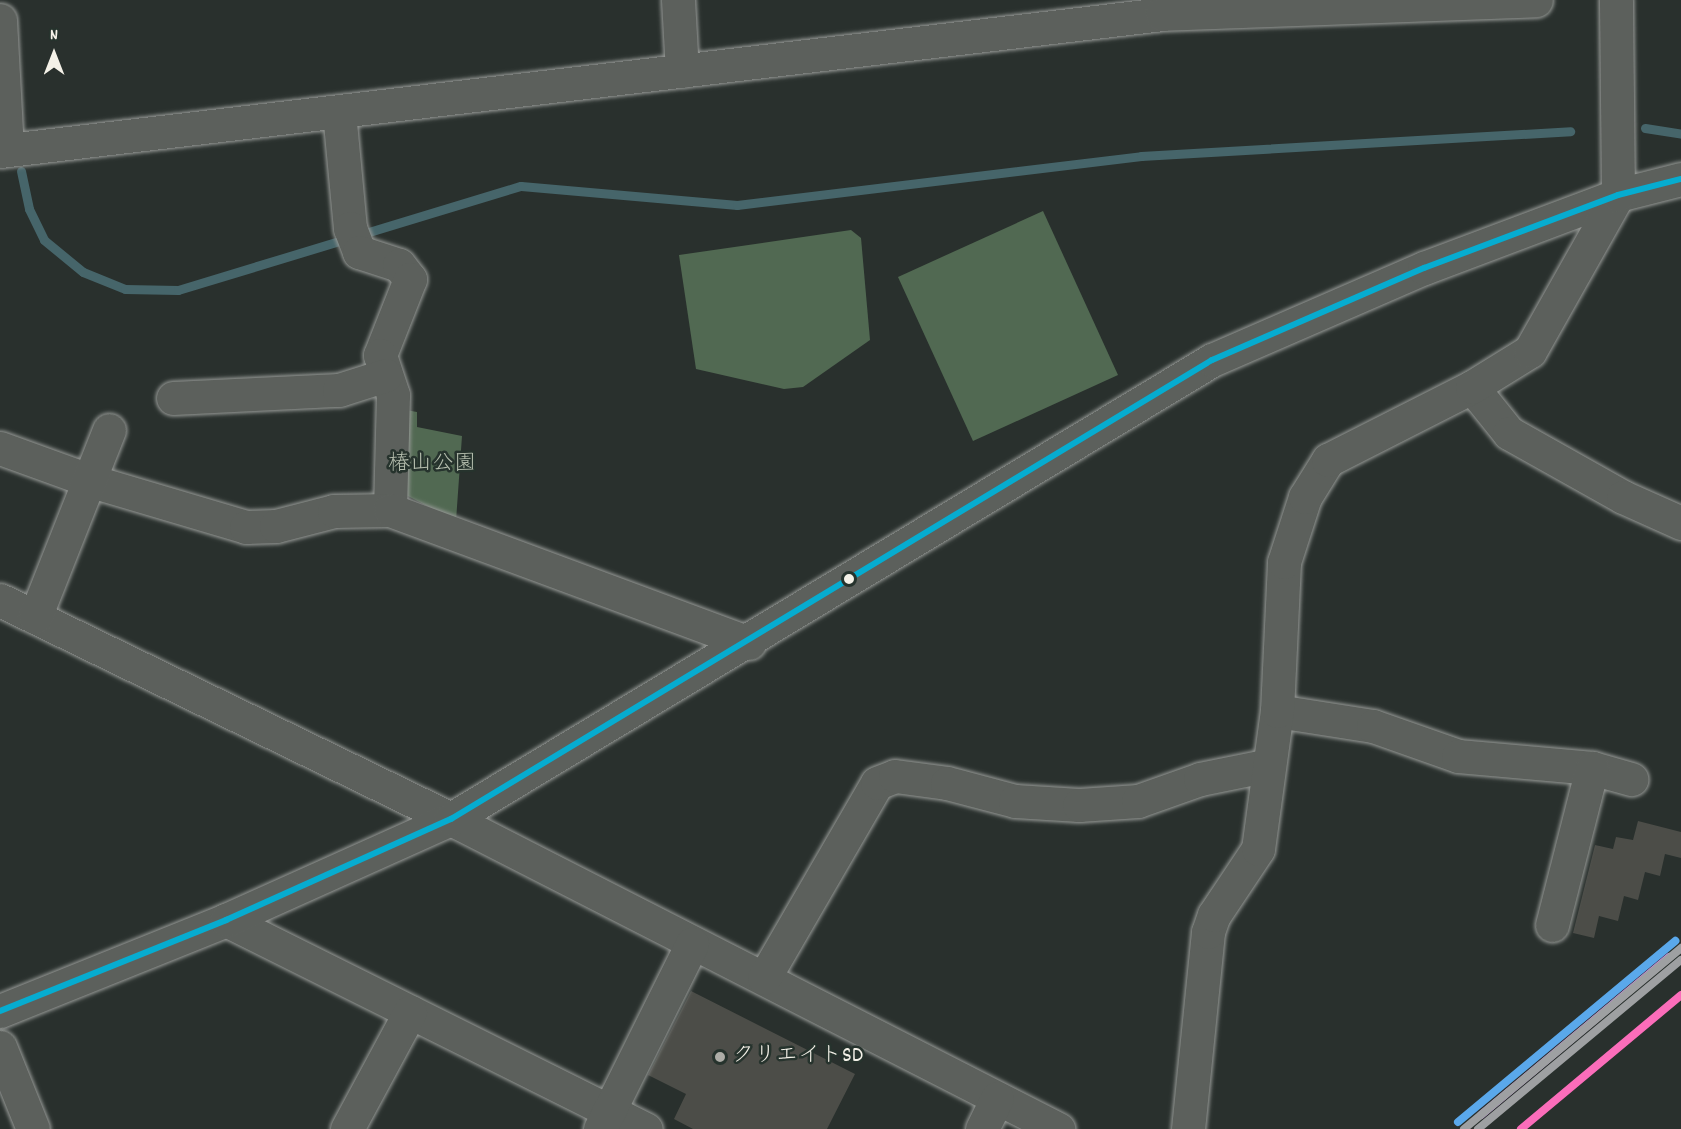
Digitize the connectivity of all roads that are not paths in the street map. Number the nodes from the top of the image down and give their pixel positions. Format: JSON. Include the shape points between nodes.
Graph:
{"nodes":[{"id":1,"x":678,"y":0,"type":"edge"},
{"id":2,"x":1536,"y":0,"type":"edge"},
{"id":3,"x":1616,"y":0,"type":"edge"},
{"id":4,"x":0,"y":20,"type":"edge"},
{"id":5,"x":682,"y":71,"type":"junction"},
{"id":6,"x":339,"y":112,"type":"junction"},
{"id":7,"x":3,"y":150,"type":"edge"},
{"id":8,"x":1681,"y":179,"type":"edge"},
{"id":9,"x":1618,"y":195,"type":"junction"},
{"id":10,"x":386,"y":375,"type":"junction"},
{"id":11,"x":1472,"y":387,"type":"junction"},
{"id":12,"x":172,"y":398,"type":"dead end"},
{"id":13,"x":109,"y":430,"type":"dead end"},
{"id":14,"x":0,"y":448,"type":"edge"},
{"id":15,"x":91,"y":481,"type":"junction"},
{"id":16,"x":390,"y":510,"type":"junction"},
{"id":17,"x":1681,"y":523,"type":"edge"},
{"id":18,"x":0,"y":600,"type":"edge"},
{"id":19,"x":35,"y":617,"type":"junction"},
{"id":20,"x":749,"y":643,"type":"junction"},
{"id":21,"x":1276,"y":711,"type":"junction"},
{"id":22,"x":1269,"y":765,"type":"junction"},
{"id":23,"x":1592,"y":768,"type":"junction"},
{"id":24,"x":1631,"y":779,"type":"dead end"},
{"id":25,"x":451,"y":819,"type":"junction"},
{"id":26,"x":226,"y":920,"type":"junction"},
{"id":27,"x":1552,"y":925,"type":"dead end"},
{"id":28,"x":692,"y":944,"type":"junction"},
{"id":29,"x":764,"y":978,"type":"junction"},
{"id":30,"x":0,"y":1011,"type":"edge"},
{"id":31,"x":410,"y":1012,"type":"junction"},
{"id":32,"x":0,"y":1047,"type":"edge"},
{"id":33,"x":997,"y":1098,"type":"junction"},
{"id":34,"x":604,"y":1120,"type":"edge"},
{"id":35,"x":33,"y":1129,"type":"edge"},
{"id":36,"x":347,"y":1129,"type":"edge"},
{"id":37,"x":646,"y":1129,"type":"edge"},
{"id":38,"x":982,"y":1129,"type":"edge"},
{"id":39,"x":1058,"y":1129,"type":"edge"},
{"id":40,"x":1188,"y":1129,"type":"edge"}],
"edges":[{"from":1,"to":5,"type":"street"},
{"from":2,"to":5,"type":"street","via":[[1162,14]]},
{"from":3,"to":9,"type":"street"},
{"from":4,"to":7,"type":"street"},
{"from":5,"to":6,"type":"street"},
{"from":6,"to":7,"type":"street"},
{"from":6,"to":10,"type":"street","via":[[354,240],[399,265],[410,279],[380,355]]},
{"from":8,"to":9,"type":"street"},
{"from":9,"to":11,"type":"street","via":[[1530,351]]},
{"from":9,"to":20,"type":"street","via":[[1424,268],[1212,360]]},
{"from":10,"to":12,"type":"street","via":[[339,390]]},
{"from":10,"to":16,"type":"street","via":[[393,395]]},
{"from":11,"to":17,"type":"street","via":[[1509,433],[1623,497]]},
{"from":11,"to":21,"type":"street","via":[[1328,460],[1305,497],[1284,562]]},
{"from":13,"to":15,"type":"street"},
{"from":14,"to":15,"type":"street"},
{"from":15,"to":16,"type":"street","via":[[246,527],[276,526],[334,511]]},
{"from":15,"to":19,"type":"street"},
{"from":16,"to":20,"type":"street"},
{"from":18,"to":19,"type":"street"},
{"from":19,"to":25,"type":"street"},
{"from":20,"to":25,"type":"street"},
{"from":21,"to":22,"type":"street"},
{"from":21,"to":23,"type":"street","via":[[1373,726],[1458,756]]},
{"from":22,"to":29,"type":"street","via":[[1200,779],[1138,801],[1078,805],[1015,801],[947,783],[895,776],[878,783]]},
{"from":22,"to":40,"type":"street","via":[[1258,849],[1214,915],[1208,932]]},
{"from":23,"to":24,"type":"street"},
{"from":23,"to":27,"type":"street"},
{"from":25,"to":26,"type":"street"},
{"from":25,"to":28,"type":"street"},
{"from":26,"to":30,"type":"street"},
{"from":26,"to":31,"type":"street"},
{"from":28,"to":29,"type":"street"},
{"from":28,"to":34,"type":"street"},
{"from":29,"to":33,"type":"street"},
{"from":31,"to":34,"type":"street"},
{"from":31,"to":36,"type":"street"},
{"from":32,"to":35,"type":"street"},
{"from":33,"to":38,"type":"street"},
{"from":33,"to":39,"type":"street"},
{"from":34,"to":37,"type":"street"}]}
